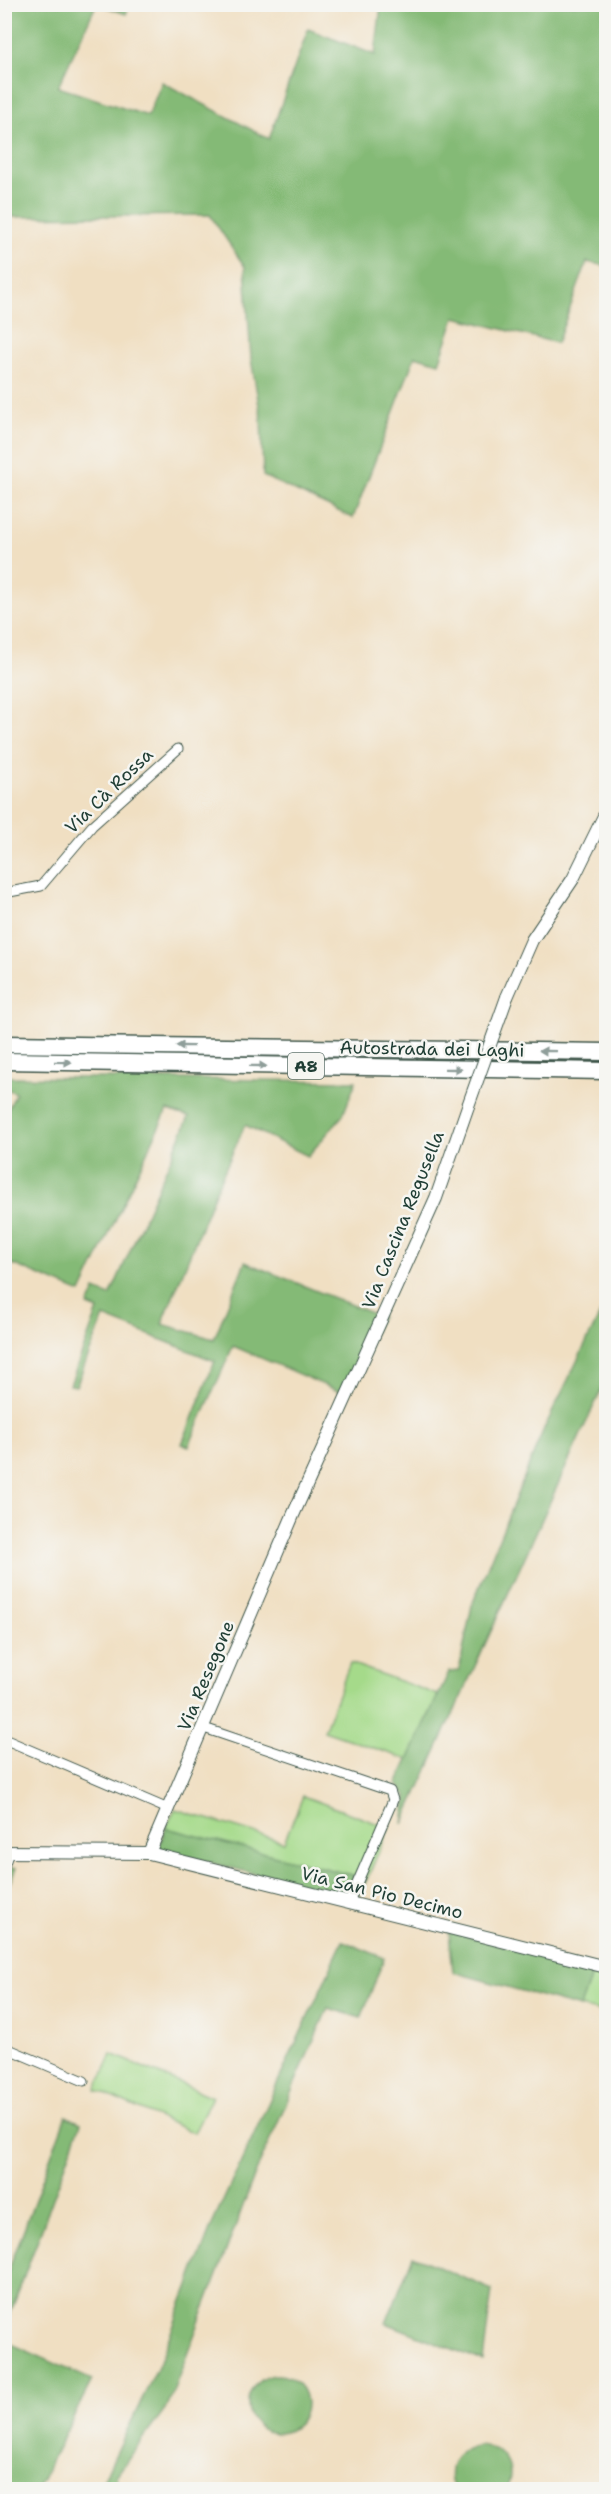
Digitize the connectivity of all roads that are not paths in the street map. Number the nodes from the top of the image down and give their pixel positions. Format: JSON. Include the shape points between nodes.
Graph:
{"nodes":[{"id":1,"x":178,"y":748,"type":"dead end"},
{"id":2,"x":606,"y":812,"type":"edge"},
{"id":3,"x":4,"y":892,"type":"edge"},
{"id":4,"x":4,"y":1044,"type":"edge"},
{"id":5,"x":606,"y":1052,"type":"edge"},
{"id":6,"x":4,"y":1062,"type":"edge"},
{"id":7,"x":606,"y":1071,"type":"edge"},
{"id":8,"x":294,"y":1513,"type":"joint"},
{"id":9,"x":204,"y":1728,"type":"junction"},
{"id":10,"x":4,"y":1739,"type":"edge"},
{"id":11,"x":168,"y":1809,"type":"junction"},
{"id":12,"x":7,"y":1852,"type":"edge"},
{"id":13,"x":149,"y":1853,"type":"junction"},
{"id":14,"x":4,"y":1866,"type":"edge"},
{"id":15,"x":350,"y":1902,"type":"junction"},
{"id":16,"x":606,"y":1967,"type":"edge"},
{"id":17,"x":4,"y":2047,"type":"edge"},
{"id":18,"x":84,"y":2081,"type":"dead end"}],
"edges":[{"from":1,"to":3,"type":"street","name":"Via Cà Rossa","via":[[92,826],[41,885]]},
{"from":2,"to":8,"type":"street","name":"Via Cascina Regusella","bridge":true,"via":[[573,879],[532,940],[507,997],[436,1198]]},
{"from":5,"to":4,"type":"highway","name":"Autostrada dei Laghi","number":"A8","one_way":true},
{"from":6,"to":7,"type":"highway","name":"Autostrada dei Laghi","number":"A8","one_way":true},
{"from":8,"to":9,"type":"street","name":"Via Resegone"},
{"from":9,"to":11,"type":"street","name":"Via Resegone"},
{"from":9,"to":15,"type":"street","via":[[390,1791],[393,1800]]},
{"from":10,"to":11,"type":"street"},
{"from":11,"to":13,"type":"street","name":"Via Resegone"},
{"from":12,"to":13,"type":"street","name":"Via San Pio Decimo"},
{"from":12,"to":14,"type":"street"},
{"from":13,"to":15,"type":"street","name":"Via San Pio Decimo"},
{"from":15,"to":16,"type":"street","name":"Via San Pio Decimo"},
{"from":17,"to":18,"type":"street"}]}
